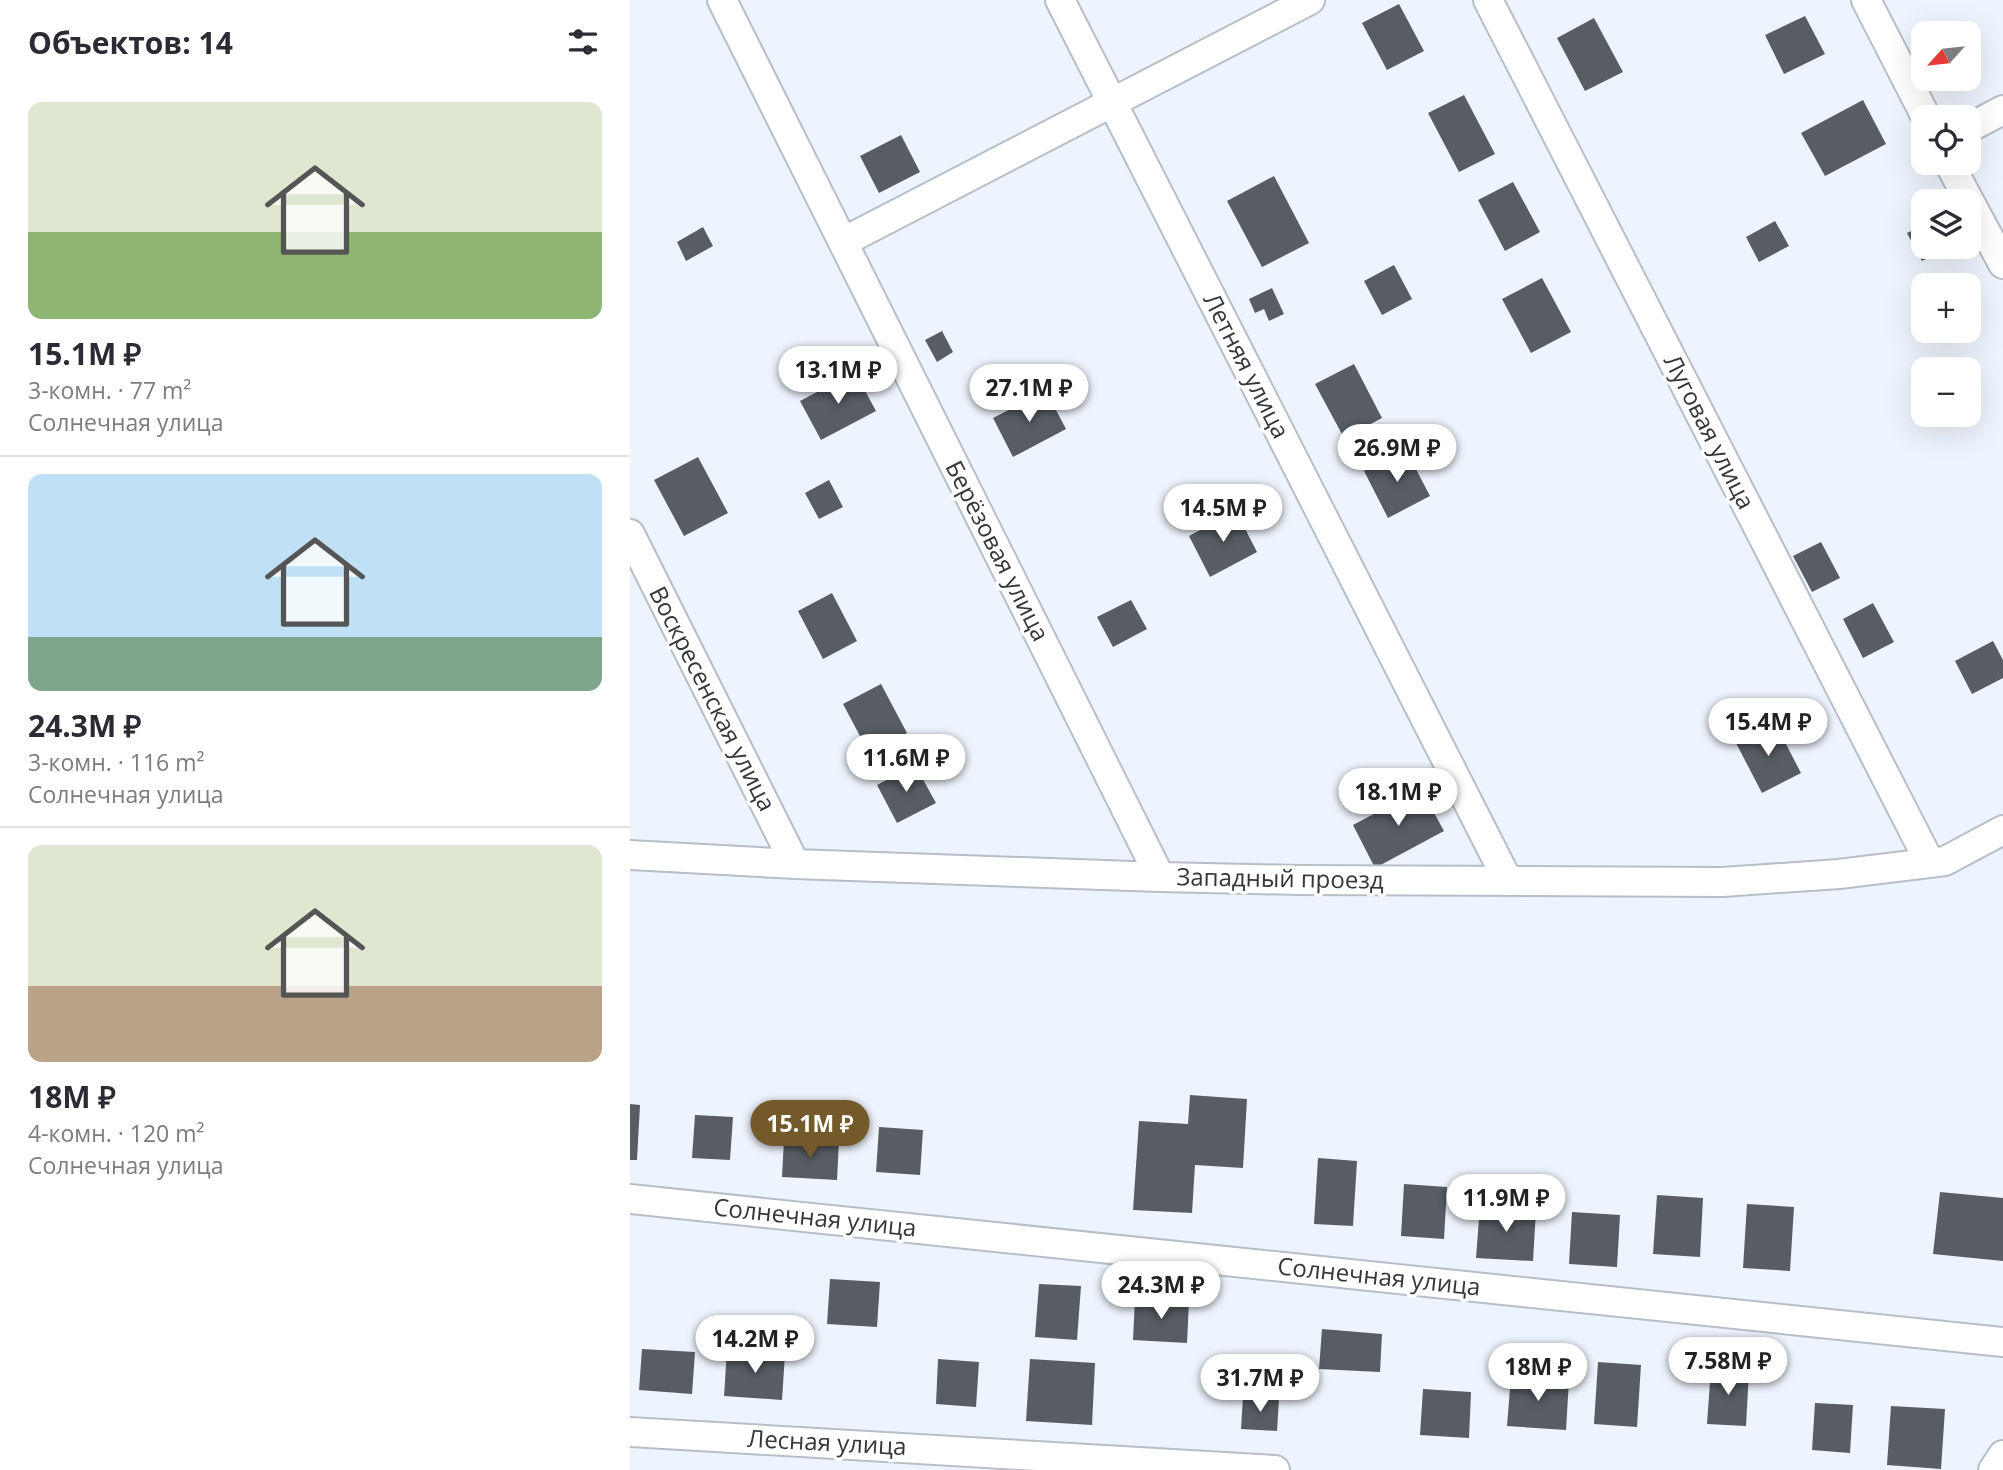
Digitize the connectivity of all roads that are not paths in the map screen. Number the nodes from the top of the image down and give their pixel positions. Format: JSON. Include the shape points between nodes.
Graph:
{"nodes":[{"id":1,"x":722,"y":0,"type":"edge"},
{"id":2,"x":1060,"y":0,"type":"edge"},
{"id":3,"x":1310,"y":0,"type":"edge"},
{"id":4,"x":1488,"y":0,"type":"edge"},
{"id":5,"x":1866,"y":0,"type":"edge"},
{"id":6,"x":1112,"y":103,"type":"junction"},
{"id":7,"x":1920,"y":105,"type":"edge"},
{"id":8,"x":2003,"y":110,"type":"edge"},
{"id":9,"x":1981,"y":122,"type":"edge"},
{"id":10,"x":1955,"y":175,"type":"edge"},
{"id":11,"x":843,"y":242,"type":"junction"},
{"id":12,"x":2003,"y":264,"type":"edge"},
{"id":13,"x":630,"y":534,"type":"edge"},
{"id":14,"x":2003,"y":830,"type":"edge"},
{"id":15,"x":630,"y":855,"type":"edge"},
{"id":16,"x":1930,"y":863,"type":"junction"},
{"id":17,"x":795,"y":864,"type":"junction"},
{"id":18,"x":1160,"y":877,"type":"junction"},
{"id":19,"x":1508,"y":881,"type":"junction"},
{"id":20,"x":630,"y":1199,"type":"edge"},
{"id":21,"x":2003,"y":1342,"type":"edge"},
{"id":22,"x":630,"y":1432,"type":"edge"},
{"id":23,"x":2003,"y":1455,"type":"edge"},
{"id":24,"x":1275,"y":1470,"type":"edge"},
{"id":25,"x":1993,"y":1470,"type":"edge"}],
"edges":[{"from":1,"to":11,"type":"street","name":"Берёзовая улица"},
{"from":2,"to":6,"type":"street","name":"Летняя улица"},
{"from":3,"to":6,"type":"street"},
{"from":4,"to":16,"type":"street","name":"Луговая улица"},
{"from":5,"to":7,"type":"street"},
{"from":6,"to":11,"type":"street"},
{"from":6,"to":19,"type":"street","name":"Летняя улица"},
{"from":8,"to":9,"type":"street"},
{"from":10,"to":12,"type":"street"},
{"from":11,"to":18,"type":"street","name":"Берёзовая улица"},
{"from":13,"to":17,"type":"street","name":"Воскресенская улица"},
{"from":14,"to":16,"type":"street","name":"Западный проезд","via":[[1945,861]]},
{"from":15,"to":17,"type":"street","name":"Западный проезд"},
{"from":16,"to":19,"type":"street","name":"Западный проезд","via":[[1722,882]]},
{"from":17,"to":18,"type":"street","name":"Западный проезд"},
{"from":18,"to":19,"type":"street","name":"Западный проезд"},
{"from":20,"to":21,"type":"street","name":"Солнечная улица"},
{"from":22,"to":24,"type":"street","name":"Лесная улица"},
{"from":23,"to":25,"type":"street"}]}
